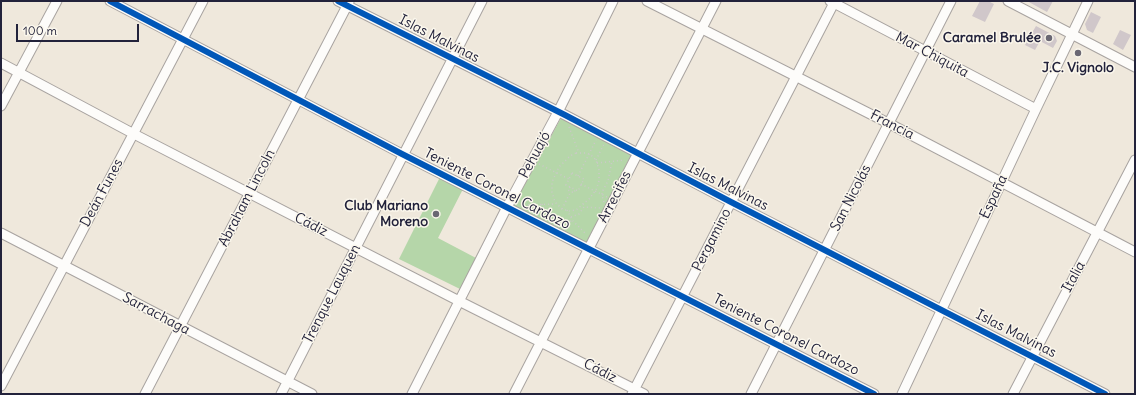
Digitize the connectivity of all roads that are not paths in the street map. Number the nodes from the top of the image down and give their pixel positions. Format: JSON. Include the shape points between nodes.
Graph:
{"nodes":[{"id":1,"x":57,"y":1,"type":"edge"},
{"id":2,"x":110,"y":1,"type":"edge"},
{"id":3,"x":203,"y":1,"type":"edge"},
{"id":4,"x":338,"y":1,"type":"edge"},
{"id":5,"x":482,"y":1,"type":"edge"},
{"id":6,"x":614,"y":1,"type":"edge"},
{"id":7,"x":647,"y":1,"type":"edge"},
{"id":8,"x":716,"y":1,"type":"edge"},
{"id":9,"x":951,"y":1,"type":"edge"},
{"id":10,"x":1008,"y":1,"type":"edge"},
{"id":11,"x":1088,"y":1,"type":"edge"},
{"id":12,"x":833,"y":2,"type":"edge"},
{"id":13,"x":348,"y":3,"type":"edge"},
{"id":14,"x":702,"y":29,"type":"junction"},
{"id":15,"x":1072,"y":34,"type":"junction"},
{"id":16,"x":182,"y":39,"type":"junction"},
{"id":17,"x":926,"y":52,"type":"junction"},
{"id":18,"x":451,"y":58,"type":"junction"},
{"id":19,"x":1,"y":63,"type":"edge"},
{"id":20,"x":1135,"y":67,"type":"edge"},
{"id":21,"x":18,"y":72,"type":"junction"},
{"id":22,"x":797,"y":77,"type":"junction"},
{"id":23,"x":298,"y":99,"type":"junction"},
{"id":24,"x":1,"y":106,"type":"edge"},
{"id":25,"x":1036,"y":108,"type":"junction"},
{"id":26,"x":561,"y":114,"type":"junction"},
{"id":27,"x":890,"y":124,"type":"junction"},
{"id":28,"x":134,"y":134,"type":"junction"},
{"id":29,"x":402,"y":154,"type":"junction"},
{"id":30,"x":636,"y":156,"type":"junction"},
{"id":31,"x":1135,"y":160,"type":"edge"},
{"id":32,"x":1001,"y":182,"type":"junction"},
{"id":33,"x":250,"y":193,"type":"junction"},
{"id":34,"x":731,"y":202,"type":"junction"},
{"id":35,"x":507,"y":206,"type":"junction"},
{"id":36,"x":1,"y":232,"type":"edge"},
{"id":37,"x":1097,"y":232,"type":"junction"},
{"id":38,"x":356,"y":247,"type":"junction"},
{"id":39,"x":588,"y":249,"type":"junction"},
{"id":40,"x":825,"y":249,"type":"junction"},
{"id":41,"x":1135,"y":252,"type":"edge"},
{"id":42,"x":63,"y":265,"type":"junction"},
{"id":43,"x":683,"y":297,"type":"junction"},
{"id":44,"x":459,"y":301,"type":"junction"},
{"id":45,"x":942,"y":309,"type":"junction"},
{"id":46,"x":180,"y":327,"type":"junction"},
{"id":47,"x":541,"y":342,"type":"junction"},
{"id":48,"x":777,"y":344,"type":"junction"},
{"id":49,"x":1033,"y":356,"type":"junction"},
{"id":50,"x":287,"y":382,"type":"junction"},
{"id":51,"x":1,"y":386,"type":"edge"},
{"id":52,"x":633,"y":392,"type":"edge"},
{"id":53,"x":145,"y":394,"type":"edge"},
{"id":54,"x":281,"y":394,"type":"edge"},
{"id":55,"x":312,"y":394,"type":"edge"},
{"id":56,"x":412,"y":394,"type":"edge"},
{"id":57,"x":514,"y":394,"type":"edge"},
{"id":58,"x":644,"y":394,"type":"edge"},
{"id":59,"x":751,"y":394,"type":"edge"},
{"id":60,"x":874,"y":394,"type":"edge"},
{"id":61,"x":902,"y":394,"type":"edge"},
{"id":62,"x":1013,"y":394,"type":"edge"},
{"id":63,"x":1105,"y":394,"type":"edge"}],
"edges":[{"from":1,"to":21,"type":"street"},
{"from":2,"to":16,"type":"street","name":"Teniente Coronel Cardozo"},
{"from":3,"to":16,"type":"street","name":"Deán Funes"},
{"from":4,"to":13,"type":"street","name":"Islas Malvinas"},
{"from":5,"to":18,"type":"street","name":"Trenque Lauquen"},
{"from":6,"to":26,"type":"street","name":"Pehuajó"},
{"from":7,"to":14,"type":"street","name":"Francia"},
{"from":8,"to":14,"type":"street","name":"Arrecifes"},
{"from":9,"to":17,"type":"street","name":"San Nicolás"},
{"from":10,"to":15,"type":"street"},
{"from":11,"to":15,"type":"street","name":"España"},
{"from":12,"to":17,"type":"street","name":"Mar Chiquita"},
{"from":12,"to":22,"type":"street","name":"Pergamino"},
{"from":13,"to":18,"type":"street","name":"Islas Malvinas"},
{"from":13,"to":23,"type":"street","name":"Abraham Lincoln"},
{"from":14,"to":22,"type":"street","name":"Francia"},
{"from":14,"to":30,"type":"street","name":"Arrecifes"},
{"from":15,"to":20,"type":"street"},
{"from":15,"to":25,"type":"street","name":"España"},
{"from":16,"to":23,"type":"street","name":"Teniente Coronel Cardozo"},
{"from":16,"to":28,"type":"street","name":"Deán Funes"},
{"from":17,"to":25,"type":"street","name":"Mar Chiquita"},
{"from":17,"to":27,"type":"street","name":"San Nicolás"},
{"from":18,"to":26,"type":"street","name":"Islas Malvinas"},
{"from":18,"to":29,"type":"street","name":"Trenque Lauquen"},
{"from":19,"to":21,"type":"street","name":"Cádiz"},
{"from":21,"to":24,"type":"street"},
{"from":21,"to":28,"type":"street","name":"Cádiz"},
{"from":22,"to":27,"type":"street","name":"Francia"},
{"from":22,"to":34,"type":"street","name":"Pergamino"},
{"from":23,"to":29,"type":"street","name":"Teniente Coronel Cardozo"},
{"from":23,"to":33,"type":"street","name":"Abraham Lincoln"},
{"from":25,"to":32,"type":"street","name":"España"},
{"from":26,"to":30,"type":"street","name":"Islas Malvinas","via":[[608,138]]},
{"from":26,"to":35,"type":"street","name":"Pehuajó"},
{"from":27,"to":32,"type":"street","name":"Francia"},
{"from":27,"to":40,"type":"street","name":"San Nicolás"},
{"from":28,"to":33,"type":"street","name":"Cádiz"},
{"from":28,"to":42,"type":"street","name":"Deán Funes"},
{"from":29,"to":35,"type":"street","name":"Teniente Coronel Cardozo"},
{"from":29,"to":38,"type":"street","name":"Trenque Lauquen"},
{"from":30,"to":34,"type":"street","name":"Islas Malvinas"},
{"from":30,"to":39,"type":"street","name":"Arrecifes"},
{"from":31,"to":37,"type":"street","name":"Italia"},
{"from":32,"to":37,"type":"street","name":"Francia"},
{"from":32,"to":45,"type":"street","name":"España"},
{"from":33,"to":38,"type":"street","name":"Cádiz"},
{"from":33,"to":46,"type":"street","name":"Abraham Lincoln"},
{"from":34,"to":40,"type":"street","name":"Islas Malvinas"},
{"from":34,"to":43,"type":"street","name":"Pergamino"},
{"from":35,"to":39,"type":"street","name":"Teniente Coronel Cardozo"},
{"from":35,"to":44,"type":"street","name":"Pehuajó"},
{"from":36,"to":42,"type":"street","name":"Sarrachaga"},
{"from":37,"to":41,"type":"street","name":"Francia"},
{"from":37,"to":49,"type":"street","name":"Italia"},
{"from":38,"to":44,"type":"street","name":"Cádiz"},
{"from":38,"to":50,"type":"street","name":"Trenque Lauquen"},
{"from":39,"to":43,"type":"street","name":"Teniente Coronel Cardozo"},
{"from":39,"to":47,"type":"street","name":"Arrecifes"},
{"from":40,"to":45,"type":"street","name":"Islas Malvinas"},
{"from":40,"to":48,"type":"street","name":"San Nicolás"},
{"from":42,"to":46,"type":"street","name":"Sarrachaga"},
{"from":42,"to":51,"type":"street","name":"Deán Funes"},
{"from":43,"to":48,"type":"street","name":"Teniente Coronel Cardozo"},
{"from":43,"to":52,"type":"street","name":"Pergamino"},
{"from":44,"to":47,"type":"street","name":"Cádiz"},
{"from":44,"to":56,"type":"street","name":"Pehuajó"},
{"from":45,"to":49,"type":"street","name":"Islas Malvinas"},
{"from":45,"to":61,"type":"street","name":"España"},
{"from":46,"to":50,"type":"street","name":"Sarrachaga"},
{"from":46,"to":53,"type":"street","name":"Abraham Lincoln"},
{"from":47,"to":52,"type":"street","name":"Cádiz"},
{"from":47,"to":57,"type":"street","name":"Arrecifes"},
{"from":48,"to":59,"type":"street","name":"San Nicolás"},
{"from":48,"to":60,"type":"street","name":"Teniente Coronel Cardozo"},
{"from":49,"to":62,"type":"street","name":"Italia"},
{"from":49,"to":63,"type":"street","name":"Islas Malvinas"},
{"from":50,"to":54,"type":"street","name":"Trenque Lauquen"},
{"from":50,"to":55,"type":"street","name":"Sarrachaga"},
{"from":52,"to":58,"type":"street","name":"Cádiz"}]}
